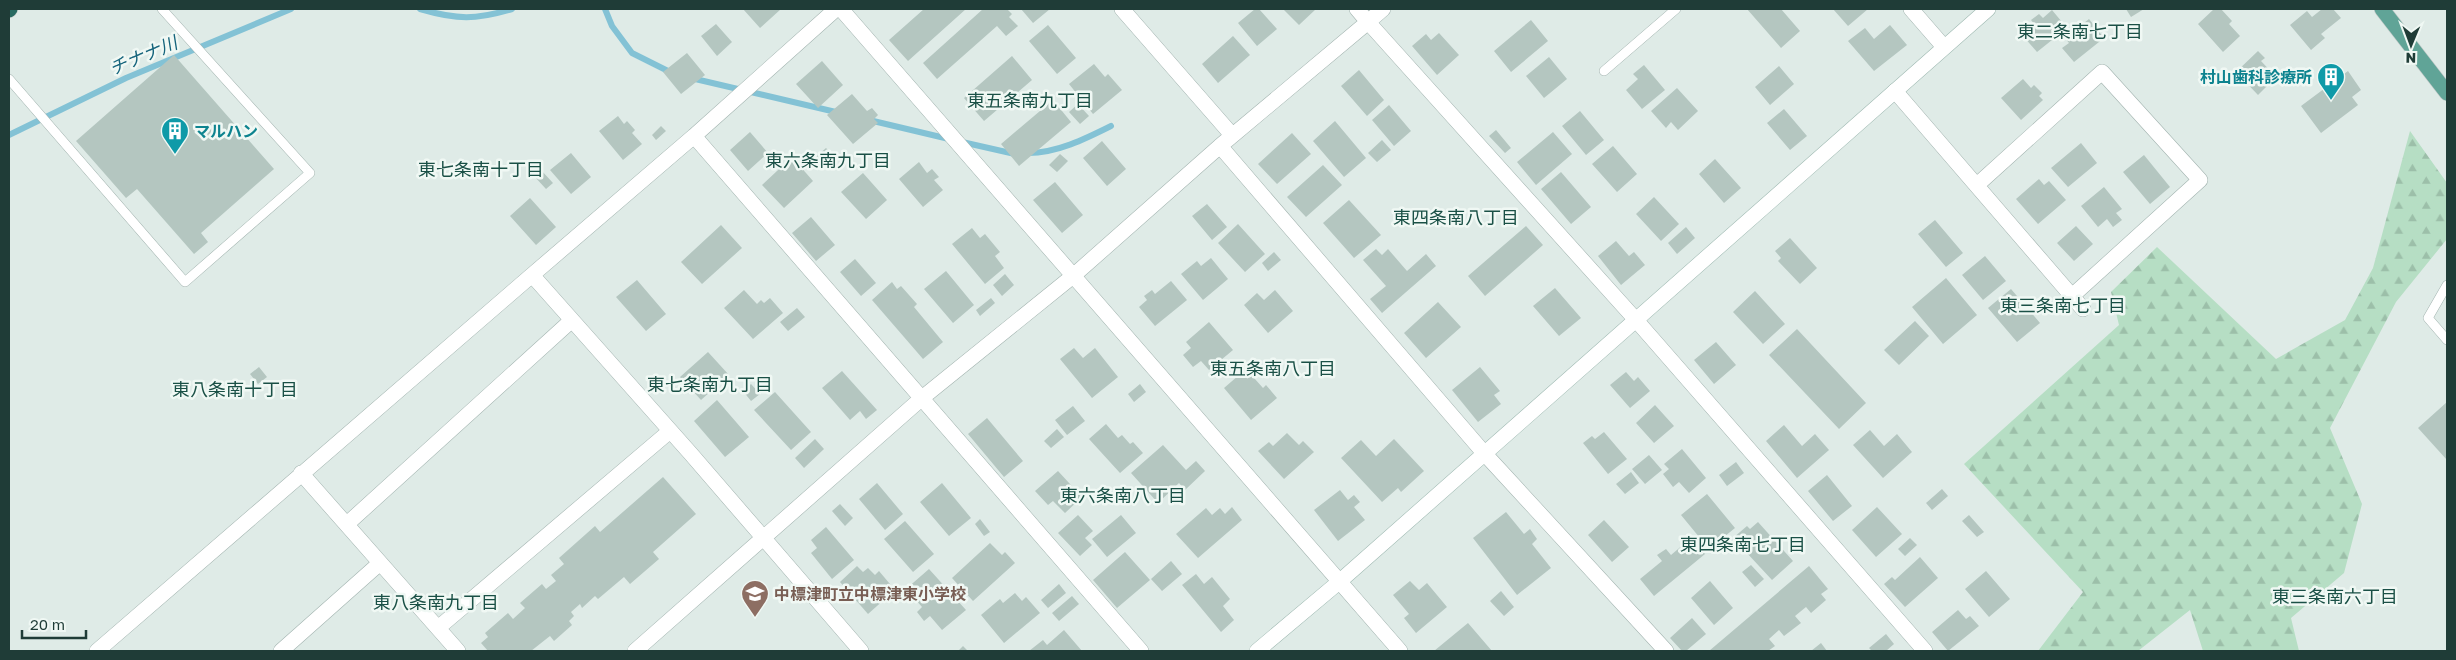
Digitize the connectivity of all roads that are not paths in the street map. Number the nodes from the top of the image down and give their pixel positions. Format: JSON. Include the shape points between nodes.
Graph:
{"nodes":[{"id":1,"x":162,"y":9,"type":"edge"},
{"id":2,"x":836,"y":9,"type":"edge"},
{"id":3,"x":841,"y":9,"type":"edge"},
{"id":4,"x":1122,"y":9,"type":"edge"},
{"id":5,"x":1356,"y":9,"type":"edge"},
{"id":6,"x":1383,"y":9,"type":"edge"},
{"id":7,"x":1676,"y":9,"type":"edge"},
{"id":8,"x":1911,"y":9,"type":"edge"},
{"id":9,"x":1988,"y":9,"type":"edge"},
{"id":10,"x":2382,"y":9,"type":"edge"},
{"id":11,"x":1368,"y":22,"type":"junction"},
{"id":12,"x":1944,"y":47,"type":"junction"},
{"id":13,"x":1604,"y":71,"type":"dead end"},
{"id":14,"x":9,"y":79,"type":"edge"},
{"id":15,"x":1895,"y":91,"type":"junction"},
{"id":16,"x":2447,"y":93,"type":"edge"},
{"id":17,"x":1232,"y":135,"type":"junction"},
{"id":18,"x":694,"y":136,"type":"junction"},
{"id":19,"x":1220,"y":146,"type":"junction"},
{"id":20,"x":1977,"y":185,"type":"junction"},
{"id":21,"x":532,"y":275,"type":"junction"},
{"id":22,"x":1073,"y":276,"type":"junction"},
{"id":23,"x":2447,"y":285,"type":"edge"},
{"id":24,"x":2072,"y":296,"type":"junction"},
{"id":25,"x":2083,"y":309,"type":"dead end"},
{"id":26,"x":572,"y":320,"type":"junction"},
{"id":27,"x":1636,"y":320,"type":"junction"},
{"id":28,"x":2447,"y":340,"type":"edge"},
{"id":29,"x":922,"y":398,"type":"junction"},
{"id":30,"x":670,"y":431,"type":"junction"},
{"id":31,"x":1484,"y":453,"type":"junction"},
{"id":32,"x":301,"y":473,"type":"junction"},
{"id":33,"x":346,"y":524,"type":"junction"},
{"id":34,"x":763,"y":539,"type":"junction"},
{"id":35,"x":380,"y":563,"type":"junction"},
{"id":36,"x":1339,"y":582,"type":"junction"},
{"id":37,"x":438,"y":628,"type":"junction"},
{"id":38,"x":97,"y":651,"type":"edge"},
{"id":39,"x":281,"y":651,"type":"edge"},
{"id":40,"x":456,"y":651,"type":"edge"},
{"id":41,"x":635,"y":651,"type":"edge"},
{"id":42,"x":861,"y":651,"type":"edge"},
{"id":43,"x":1141,"y":651,"type":"edge"},
{"id":44,"x":1257,"y":651,"type":"edge"},
{"id":45,"x":1400,"y":651,"type":"edge"},
{"id":46,"x":1666,"y":651,"type":"edge"},
{"id":47,"x":1925,"y":651,"type":"edge"}],
"edges":[{"from":1,"to":14,"type":"lane","via":[[310,173],[185,282]]},
{"from":2,"to":18,"type":"street"},
{"from":3,"to":22,"type":"street"},
{"from":4,"to":17,"type":"street"},
{"from":5,"to":11,"type":"street"},
{"from":6,"to":11,"type":"street"},
{"from":7,"to":13,"type":"lane"},
{"from":8,"to":12,"type":"street"},
{"from":9,"to":12,"type":"street"},
{"from":10,"to":16,"type":"main road"},
{"from":11,"to":17,"type":"street"},
{"from":11,"to":27,"type":"street"},
{"from":12,"to":15,"type":"street"},
{"from":15,"to":20,"type":"street"},
{"from":15,"to":27,"type":"street"},
{"from":17,"to":19,"type":"street"},
{"from":18,"to":21,"type":"street"},
{"from":18,"to":29,"type":"street"},
{"from":19,"to":22,"type":"street"},
{"from":19,"to":31,"type":"street"},
{"from":20,"to":24,"type":"street"},
{"from":20,"to":24,"type":"street","via":[[2102,72],[2200,180]]},
{"from":21,"to":26,"type":"street"},
{"from":21,"to":32,"type":"street"},
{"from":22,"to":29,"type":"street"},
{"from":22,"to":36,"type":"street"},
{"from":23,"to":28,"type":"lane","via":[[2428,318]]},
{"from":24,"to":25,"type":"street"},
{"from":26,"to":30,"type":"street"},
{"from":26,"to":33,"type":"street"},
{"from":27,"to":31,"type":"street"},
{"from":27,"to":47,"type":"street"},
{"from":29,"to":34,"type":"street"},
{"from":29,"to":43,"type":"street"},
{"from":30,"to":34,"type":"street"},
{"from":30,"to":37,"type":"street"},
{"from":31,"to":36,"type":"street"},
{"from":31,"to":46,"type":"street"},
{"from":32,"to":33,"type":"street"},
{"from":32,"to":38,"type":"street"},
{"from":33,"to":35,"type":"street"},
{"from":34,"to":41,"type":"street"},
{"from":34,"to":42,"type":"street"},
{"from":35,"to":37,"type":"street"},
{"from":35,"to":39,"type":"street"},
{"from":36,"to":44,"type":"street"},
{"from":36,"to":45,"type":"street"},
{"from":37,"to":40,"type":"street"}]}
